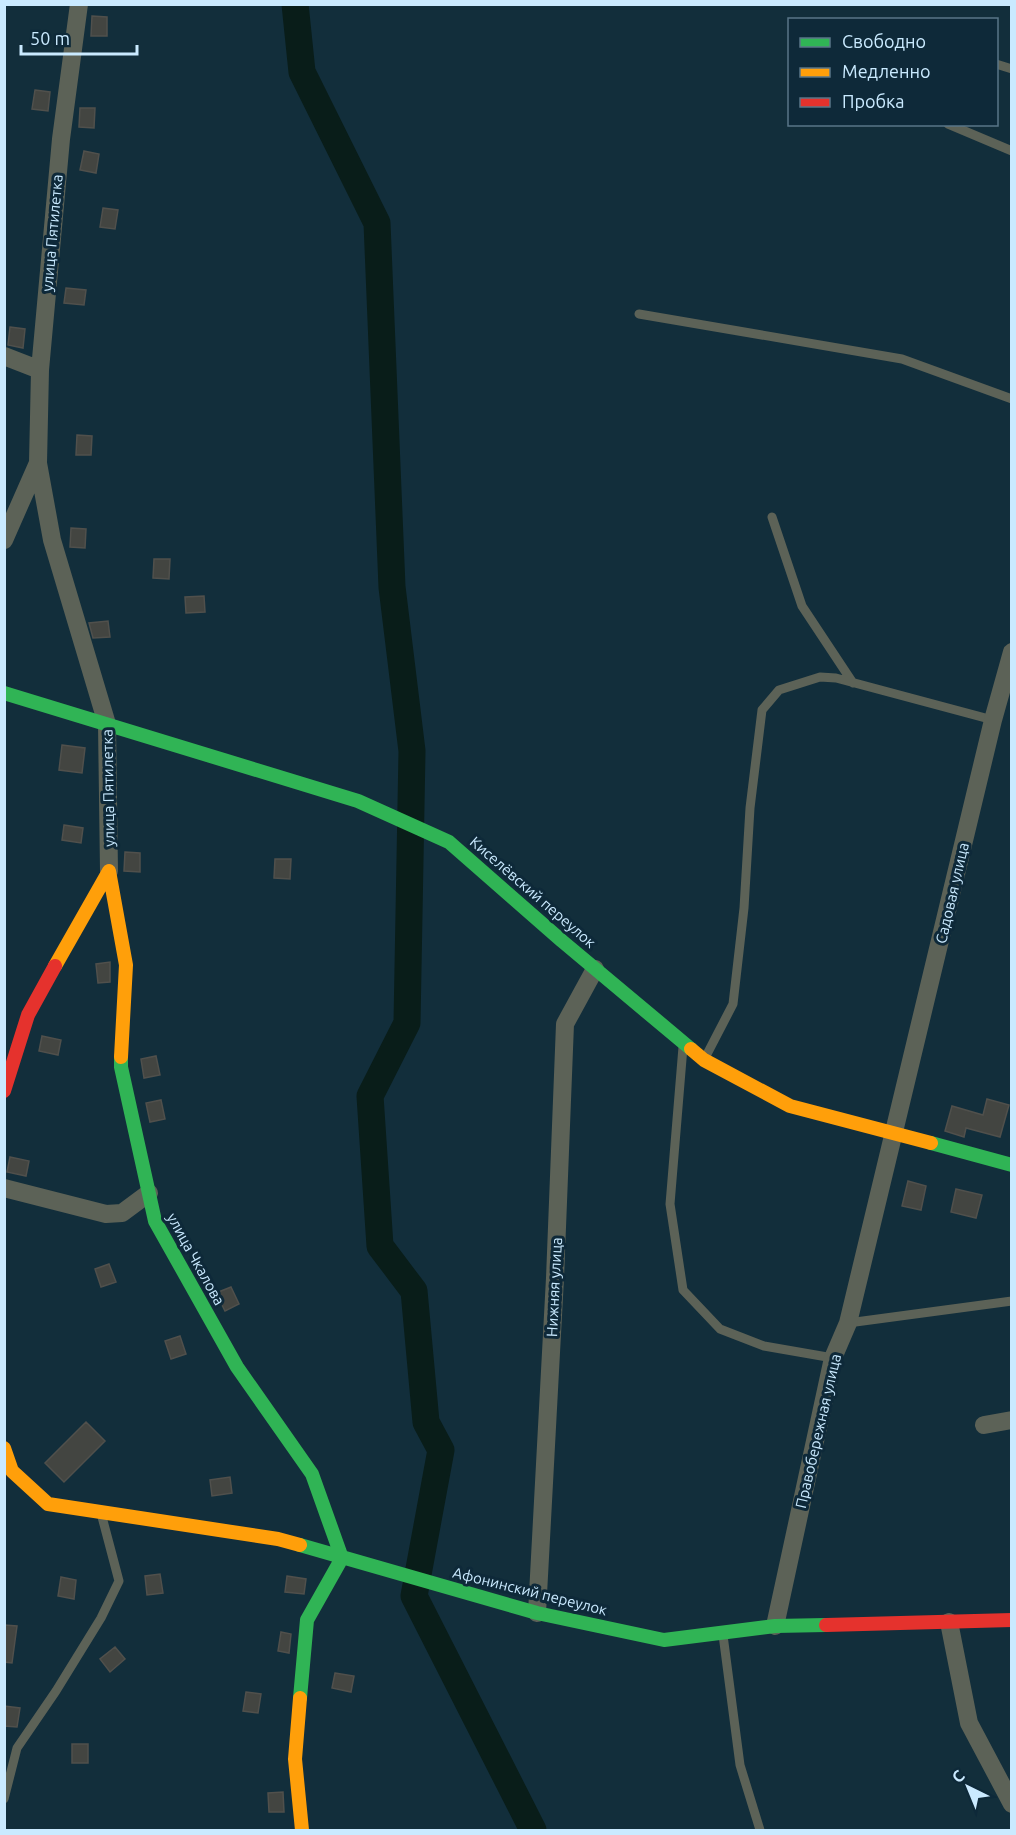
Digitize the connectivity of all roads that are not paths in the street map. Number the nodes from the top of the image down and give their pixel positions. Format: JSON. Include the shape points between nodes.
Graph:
{"nodes":[{"id":1,"x":79,"y":4,"type":"edge"},
{"id":2,"x":953,"y":126,"type":"edge"},
{"id":3,"x":1011,"y":151,"type":"edge"},
{"id":4,"x":639,"y":314,"type":"dead end"},
{"id":5,"x":4,"y":356,"type":"edge"},
{"id":6,"x":39,"y":370,"type":"junction"},
{"id":7,"x":1011,"y":399,"type":"edge"},
{"id":8,"x":38,"y":463,"type":"junction"},
{"id":9,"x":772,"y":517,"type":"dead end"},
{"id":10,"x":4,"y":540,"type":"edge"},
{"id":11,"x":1011,"y":652,"type":"edge"},
{"id":12,"x":853,"y":682,"type":"junction"},
{"id":13,"x":4,"y":693,"type":"edge"},
{"id":14,"x":993,"y":720,"type":"junction"},
{"id":15,"x":107,"y":724,"type":"junction"},
{"id":16,"x":109,"y":871,"type":"junction"},
{"id":17,"x":596,"y":969,"type":"junction"},
{"id":18,"x":683,"y":1042,"type":"junction"},
{"id":19,"x":704,"y":1060,"type":"junction"},
{"id":20,"x":4,"y":1091,"type":"edge"},
{"id":21,"x":894,"y":1134,"type":"junction"},
{"id":22,"x":1011,"y":1165,"type":"edge"},
{"id":23,"x":4,"y":1188,"type":"edge"},
{"id":24,"x":149,"y":1193,"type":"junction"},
{"id":25,"x":1011,"y":1301,"type":"edge"},
{"id":26,"x":848,"y":1323,"type":"junction"},
{"id":27,"x":832,"y":1358,"type":"junction"},
{"id":28,"x":1011,"y":1420,"type":"edge"},
{"id":29,"x":984,"y":1425,"type":"dead end"},
{"id":30,"x":4,"y":1448,"type":"edge"},
{"id":31,"x":101,"y":1512,"type":"junction"},
{"id":32,"x":342,"y":1558,"type":"junction"},
{"id":33,"x":537,"y":1613,"type":"junction"},
{"id":34,"x":1011,"y":1620,"type":"edge"},
{"id":35,"x":949,"y":1622,"type":"junction"},
{"id":36,"x":775,"y":1626,"type":"junction"},
{"id":37,"x":722,"y":1632,"type":"junction"},
{"id":38,"x":4,"y":1799,"type":"edge"},
{"id":39,"x":1011,"y":1804,"type":"edge"},
{"id":40,"x":302,"y":1830,"type":"edge"},
{"id":41,"x":760,"y":1830,"type":"edge"}],
"edges":[{"from":1,"to":6,"type":"street","name":"улица Пятилетка","via":[[61,139]]},
{"from":2,"to":3,"type":"lane"},
{"from":4,"to":7,"type":"lane","via":[[902,359]]},
{"from":5,"to":6,"type":"street"},
{"from":6,"to":8,"type":"street","name":"улица Пятилетка"},
{"from":8,"to":10,"type":"street","name":"улица Пятилетка"},
{"from":8,"to":15,"type":"street","name":"улица Пятилетка","via":[[52,540]]},
{"from":9,"to":12,"type":"lane","via":[[802,606]]},
{"from":11,"to":14,"type":"street","name":"Садовая улица"},
{"from":12,"to":14,"type":"lane"},
{"from":12,"to":19,"type":"lane","via":[[820,677],[779,690],[762,710],[733,1004]]},
{"from":13,"to":15,"type":"street","name":"Киселёвский переулок"},
{"from":14,"to":21,"type":"street","name":"Садовая улица"},
{"from":15,"to":16,"type":"street","name":"улица Пятилетка"},
{"from":15,"to":17,"type":"street","name":"Киселёвский переулок","via":[[358,801],[449,842]]},
{"from":16,"to":20,"type":"street","via":[[28,1015]]},
{"from":16,"to":24,"type":"street","name":"улица Чкалова","via":[[126,965],[121,1067]]},
{"from":17,"to":18,"type":"street","name":"Киселёвский переулок"},
{"from":17,"to":33,"type":"street","name":"Нижняя улица","via":[[565,1024]]},
{"from":18,"to":19,"type":"street","name":"Киселёвский переулок"},
{"from":18,"to":27,"type":"lane","via":[[670,1204],[682,1290],[720,1329],[764,1346]]},
{"from":19,"to":21,"type":"street","name":"Киселёвский переулок","via":[[790,1106]]},
{"from":21,"to":22,"type":"street","name":"Киселёвский переулок"},
{"from":21,"to":26,"type":"street","name":"Правобережная улица"},
{"from":23,"to":24,"type":"street","via":[[106,1214],[122,1213]]},
{"from":24,"to":32,"type":"street","name":"улица Чкалова","via":[[155,1221],[237,1367],[312,1474]]},
{"from":25,"to":26,"type":"lane"},
{"from":26,"to":27,"type":"street","name":"Правобережная улица"},
{"from":27,"to":36,"type":"street","name":"Правобережная улица"},
{"from":28,"to":29,"type":"street"},
{"from":30,"to":31,"type":"street","name":"Афонинский переулок","via":[[12,1470],[48,1504]]},
{"from":31,"to":32,"type":"street","name":"Афонинский переулок","via":[[278,1539]]},
{"from":31,"to":38,"type":"lane","via":[[119,1581],[101,1618],[17,1749]]},
{"from":32,"to":33,"type":"street","name":"Афонинский переулок"},
{"from":32,"to":40,"type":"street","via":[[308,1620],[295,1759]]},
{"from":33,"to":37,"type":"street","name":"Афонинский переулок","via":[[664,1640]]},
{"from":34,"to":35,"type":"street","name":"Афонинский переулок"},
{"from":35,"to":36,"type":"street","name":"Афонинский переулок"},
{"from":35,"to":39,"type":"street","via":[[969,1723]]},
{"from":36,"to":37,"type":"street","name":"Афонинский переулок"},
{"from":37,"to":41,"type":"lane","via":[[740,1765]]}]}
